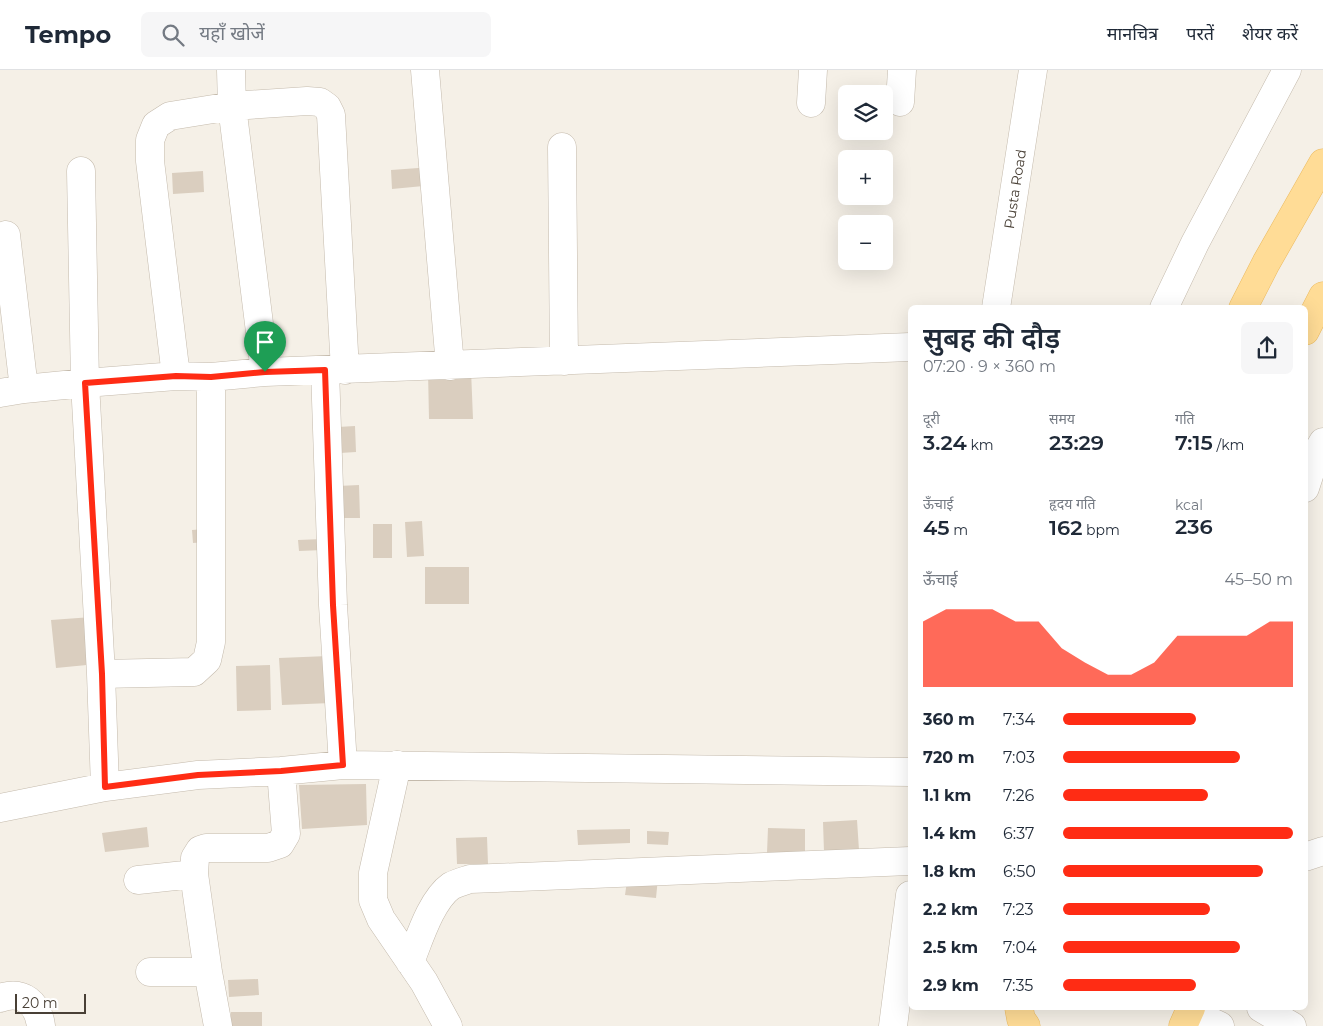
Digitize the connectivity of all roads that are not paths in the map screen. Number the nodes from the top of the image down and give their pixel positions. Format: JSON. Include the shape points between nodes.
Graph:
{"nodes":[{"id":1,"x":230,"y":70,"type":"edge"},
{"id":2,"x":426,"y":70,"type":"edge"},
{"id":3,"x":813,"y":70,"type":"edge"},
{"id":4,"x":902,"y":70,"type":"edge"},
{"id":5,"x":1034,"y":70,"type":"edge"},
{"id":6,"x":1287,"y":70,"type":"edge"},
{"id":7,"x":900,"y":102,"type":"dead end"},
{"id":8,"x":811,"y":103,"type":"dead end"},
{"id":9,"x":232,"y":106,"type":"junction"},
{"id":10,"x":562,"y":147,"type":"dead end"},
{"id":11,"x":1323,"y":163,"type":"edge"},
{"id":12,"x":81,"y":171,"type":"dead end"},
{"id":13,"x":6,"y":235,"type":"dead end"},
{"id":14,"x":1323,"y":296,"type":"edge"},
{"id":15,"x":996,"y":305,"type":"edge"},
{"id":16,"x":1165,"y":305,"type":"edge"},
{"id":17,"x":1244,"y":305,"type":"edge"},
{"id":18,"x":1308,"y":325,"type":"edge"},
{"id":19,"x":908,"y":347,"type":"edge"},
{"id":20,"x":564,"y":361,"type":"junction"},
{"id":21,"x":450,"y":366,"type":"junction"},
{"id":22,"x":335,"y":370,"type":"junction"},
{"id":23,"x":265,"y":372,"type":"junction"},
{"id":24,"x":176,"y":376,"type":"junction"},
{"id":25,"x":211,"y":377,"type":"junction"},
{"id":26,"x":85,"y":383,"type":"junction"},
{"id":27,"x":12,"y":391,"type":"edge"},
{"id":28,"x":1315,"y":449,"type":"edge"},
{"id":29,"x":1308,"y":476,"type":"edge"},
{"id":30,"x":102,"y":674,"type":"junction"},
{"id":31,"x":343,"y":765,"type":"junction"},
{"id":32,"x":397,"y":765,"type":"junction"},
{"id":33,"x":281,"y":771,"type":"junction"},
{"id":34,"x":908,"y":772,"type":"edge"},
{"id":35,"x":105,"y":787,"type":"junction"},
{"id":36,"x":0,"y":808,"type":"edge"},
{"id":37,"x":1323,"y":851,"type":"edge"},
{"id":38,"x":1308,"y":856,"type":"edge"},
{"id":39,"x":908,"y":861,"type":"edge"},
{"id":40,"x":194,"y":874,"type":"junction"},
{"id":41,"x":138,"y":880,"type":"dead end"},
{"id":42,"x":908,"y":910,"type":"edge"},
{"id":43,"x":410,"y":962,"type":"junction"},
{"id":44,"x":150,"y":972,"type":"dead end"},
{"id":45,"x":208,"y":972,"type":"junction"},
{"id":46,"x":0,"y":998,"type":"edge"},
{"id":47,"x":1264,"y":1010,"type":"edge"},
{"id":48,"x":1188,"y":1015,"type":"edge"},
{"id":49,"x":41,"y":1026,"type":"edge"},
{"id":50,"x":218,"y":1026,"type":"edge"},
{"id":51,"x":448,"y":1026,"type":"edge"},
{"id":52,"x":893,"y":1026,"type":"edge"},
{"id":53,"x":1220,"y":1026,"type":"edge"},
{"id":54,"x":1292,"y":1026,"type":"edge"}],
"edges":[{"from":1,"to":9,"type":"street"},
{"from":2,"to":21,"type":"street"},
{"from":3,"to":8,"type":"street"},
{"from":4,"to":7,"type":"street"},
{"from":5,"to":15,"type":"street","name":"Pusta Road"},
{"from":6,"to":16,"type":"street","via":[[1194,243]]},
{"from":9,"to":22,"type":"street","via":[[320,102],[331,114]]},
{"from":9,"to":23,"type":"street"},
{"from":9,"to":24,"type":"street","via":[[170,116],[156,125],[150,140]]},
{"from":10,"to":20,"type":"street"},
{"from":11,"to":17,"type":"main road"},
{"from":12,"to":26,"type":"street"},
{"from":13,"to":27,"type":"street"},
{"from":14,"to":18,"type":"main road"},
{"from":19,"to":20,"type":"street"},
{"from":20,"to":21,"type":"street"},
{"from":21,"to":22,"type":"street"},
{"from":22,"to":23,"type":"street"},
{"from":22,"to":31,"type":"street","via":[[333,605]]},
{"from":23,"to":25,"type":"street"},
{"from":24,"to":25,"type":"street"},
{"from":24,"to":26,"type":"street"},
{"from":25,"to":30,"type":"street","via":[[212,642],[207,660],[194,672]]},
{"from":26,"to":27,"type":"street"},
{"from":26,"to":30,"type":"street"},
{"from":28,"to":29,"type":"street"},
{"from":30,"to":35,"type":"street"},
{"from":31,"to":32,"type":"street"},
{"from":31,"to":33,"type":"street"},
{"from":32,"to":34,"type":"street"},
{"from":32,"to":43,"type":"street","via":[[373,873],[373,900],[381,919]]},
{"from":33,"to":35,"type":"street","via":[[198,775]]},
{"from":33,"to":40,"type":"street","via":[[286,834],[280,844],[268,848],[200,850],[195,858]]},
{"from":35,"to":36,"type":"street"},
{"from":37,"to":38,"type":"street"},
{"from":39,"to":43,"type":"street","via":[[470,879],[452,886],[440,897]]},
{"from":40,"to":41,"type":"street"},
{"from":40,"to":45,"type":"street"},
{"from":42,"to":52,"type":"street"},
{"from":43,"to":51,"type":"street"},
{"from":44,"to":45,"type":"street"},
{"from":45,"to":50,"type":"street"},
{"from":46,"to":49,"type":"street","via":[[10,995],[27,1000],[39,1016]]},
{"from":47,"to":54,"type":"street"},
{"from":48,"to":53,"type":"street"}]}
